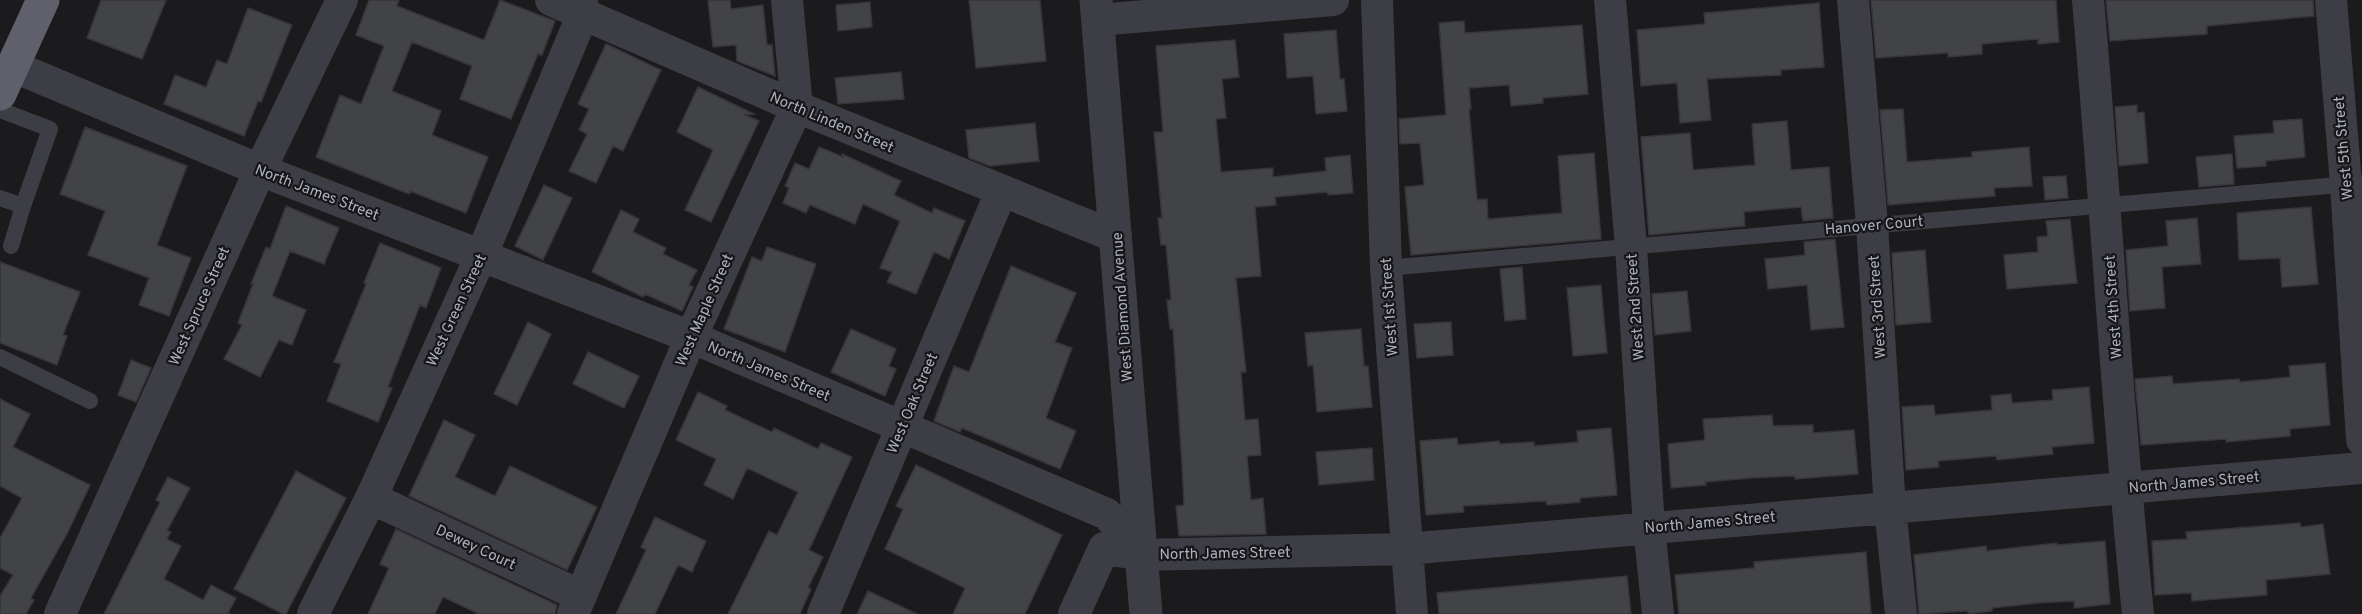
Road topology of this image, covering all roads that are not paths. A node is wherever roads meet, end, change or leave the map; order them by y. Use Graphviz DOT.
graph roads {
  1 [pos="43,0"];
  2 [pos="342,0"];
  3 [pos="551,0"];
  4 [pos="787,0"];
  5 [pos="1333,0"];
  6 [pos="1377,0"];
  7 [pos="1610,0"];
  8 [pos="1853,0"];
  9 [pos="2088,0"];
  10 [pos="2331,0"];
  11 [pos="582,7"];
  12 [pos="1097,10"];
  13 [pos="6,80"];
  14 [pos="797,107"];
  15 [pos="0,110"];
  16 [pos="260,170"];
  17 [pos="2354,183"];
  18 [pos="1001,192"];
  19 [pos="0,198"];
  20 [pos="2106,205"];
  21 [pos="23,206"];
  22 [pos="1872,225"];
  23 [pos="1116,237"];
  24 [pos="11,246"];
  25 [pos="1631,247"];
  26 [pos="481,256"];
  27 [pos="1386,268"];
  28 [pos="690,338"];
  29 [pos="0,357"];
  30 [pos="90,401"];
  31 [pos="902,428"];
  32 [pos="2362,440"];
  33 [pos="2362,468"];
  34 [pos="2125,487"];
  35 [pos="371,498"];
  36 [pos="1890,508"];
  37 [pos="1649,527"];
  38 [pos="1406,549"];
  39 [pos="1141,555"];
  40 [pos="577,605"];
  41 [pos="60,614"];
  42 [pos="313,614"];
  43 [pos="823,614"];
  44 [pos="1074,614"];
  45 [pos="1146,614"];
  46 [pos="1412,614"];
  47 [pos="1658,614"];
  48 [pos="1901,614"];
  49 [pos="2138,614"];
  1 -- 13 [label="highway"];
  2 -- 16 [label="street, West Spruce Street"];
  3 -- 11 [label="street, North Linden Street"];
  4 -- 14 [label="street"];
  5 -- 12 [label="street"];
  6 -- 27 [label="street, West 1st Street"];
  7 -- 25 [label="street, West 2nd Street"];
  8 -- 22 [label="street, West 3rd Street"];
  9 -- 20 [label="street, West 4th Street"];
  10 -- 17 [label="street, West 5th Street"];
  11 -- 14 [label="street, North Linden Street"];
  11 -- 26 [label="street, West Green Street"];
  12 -- 23 [label="street, West Diamond Avenue"];
  13 -- 16 [label="street, North James Street"];
  14 -- 18 [label="street, North Linden Street"];
  14 -- 28 [label="street, West Maple Street"];
  15 -- 21 [label="lane"];
  16 -- 26 [label="street, North James Street"];
  16 -- 41 [label="street, West Spruce Street"];
  17 -- 20 [label="lane, Hanover Court"];
  17 -- 32 [label="street, West 5th Street"];
  18 -- 23 [label="street, North Linden Street"];
  18 -- 31 [label="street, West Oak Street"];
  19 -- 21 [label="lane"];
  20 -- 22 [label="lane, Hanover Court"];
  20 -- 34 [label="street, West 4th Street"];
  21 -- 24 [label="lane"];
  22 -- 25 [label="lane, Hanover Court"];
  22 -- 36 [label="street, West 3rd Street"];
  23 -- 39 [label="street, West Diamond Avenue"];
  25 -- 27 [label="lane, Hanover Court"];
  25 -- 37 [label="street, West 2nd Street"];
  26 -- 28 [label="street, North James Street"];
  26 -- 35 [label="street, West Green Street"];
  27 -- 38 [label="street, West 1st Street"];
  28 -- 31 [label="street, North James Street"];
  28 -- 40 [label="street, West Maple Street"];
  29 -- 30 [label="lane"];
  31 -- 39 [label="street, North James Street"];
  31 -- 43 [label="street, West Oak Street"];
  33 -- 34 [label="street, North James Street"];
  34 -- 36 [label="street, North James Street"];
  34 -- 49 [label="street, West 4th Street"];
  35 -- 40 [label="street, Dewey Court"];
  35 -- 42 [label="street, West Green Street"];
  36 -- 37 [label="street, North James Street"];
  36 -- 48 [label="street, West 3rd Street"];
  37 -- 38 [label="street, North James Street"];
  37 -- 47 [label="street, West 2nd Street"];
  38 -- 39 [label="street, North James Street"];
  38 -- 46 [label="street, West 1st Street"];
  39 -- 44 [label="street"];
  39 -- 45 [label="street, West Diamond Avenue"];
}
